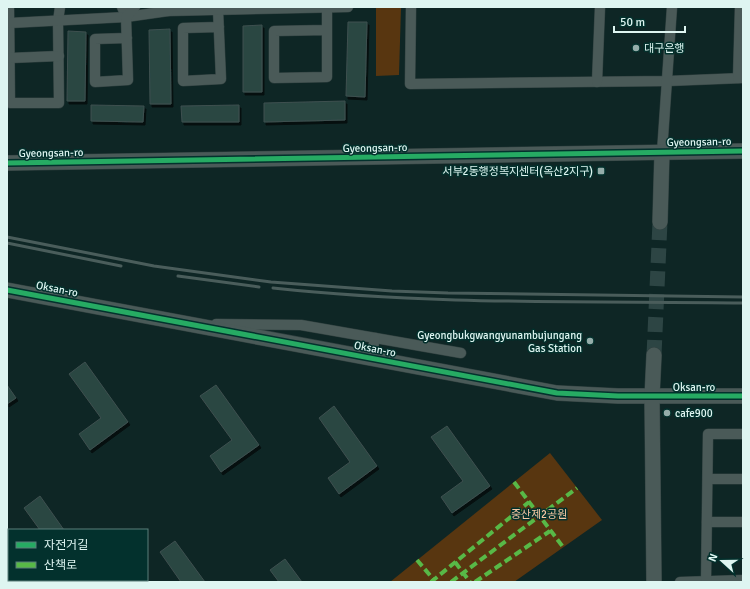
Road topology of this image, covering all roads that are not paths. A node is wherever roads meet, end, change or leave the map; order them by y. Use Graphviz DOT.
graph roads {
  1 [pos="9,7"];
  2 [pos="60,7"];
  3 [pos="122,7"];
  4 [pos="134,7"];
  5 [pos="344,7"];
  6 [pos="348,7"];
  7 [pos="411,7"];
  8 [pos="600,7"];
  9 [pos="672,7"];
  10 [pos="740,7"];
  11 [pos="328,8"];
  12 [pos="168,9"];
  13 [pos="218,10"];
  14 [pos="126,17"];
  15 [pos="58,21"];
  16 [pos="10,23"];
  17 [pos="219,27"];
  18 [pos="327,30"];
  19 [pos="126,38"];
  20 [pos="58,56"];
  21 [pos="10,58"];
  22 [pos="740,78"];
  23 [pos="668,81"];
  24 [pos="597,82"];
  25 [pos="743,151"];
  26 [pos="662,152"];
  27 [pos="7,164"];
  28 [pos="660,222"];
  29 [pos="7,290"];
  30 [pos="188,324"];
  31 [pos="375,338"];
  32 [pos="461,353"];
  33 [pos="654,355"];
  34 [pos="371,358"];
  35 [pos="743,396"];
  36 [pos="652,397"];
  37 [pos="743,434"];
  38 [pos="708,479"];
  39 [pos="743,479"];
  40 [pos="707,522"];
  41 [pos="743,522"];
  42 [pos="743,580"];
  43 [pos="654,582"];
  44 [pos="680,582"];
  45 [pos="706,582"];
  1 -- 16 [label="street"];
  2 -- 15 [label="street"];
  3 -- 14 [label="street"];
  4 -- 14 [label="street"];
  5 -- 6 [label="street"];
  5 -- 11 [label="street"];
  7 -- 24 [label="street"];
  8 -- 24 [label="street"];
  9 -- 23 [label="street"];
  10 -- 22 [label="street"];
  11 -- 13 [label="street"];
  11 -- 18 [label="street"];
  12 -- 13 [label="street"];
  12 -- 14 [label="street"];
  13 -- 17 [label="street"];
  14 -- 15 [label="street"];
  14 -- 19 [label="street"];
  15 -- 16 [label="street"];
  15 -- 20 [label="street"];
  16 -- 21 [label="street"];
  17 -- 17 [label="street"];
  18 -- 18 [label="street"];
  19 -- 19 [label="street"];
  20 -- 21 [label="street"];
  20 -- 21 [label="street"];
  22 -- 23 [label="street"];
  23 -- 24 [label="street"];
  23 -- 26 [label="street"];
  25 -- 26 [label="street, Gyeongsan-ro"];
  26 -- 27 [label="street, Gyeongsan-ro"];
  26 -- 28 [label="street"];
  29 -- 30 [label="street, Oksan-ro"];
  30 -- 31 [label="street"];
  30 -- 34 [label="street, Oksan-ro"];
  31 -- 32 [label="street"];
  31 -- 34 [label="street"];
  33 -- 36 [label="street"];
  34 -- 36 [label="street, Oksan-ro"];
  35 -- 36 [label="street, Oksan-ro"];
  36 -- 43 [label="street"];
  37 -- 38 [label="street"];
  38 -- 39 [label="street"];
  38 -- 40 [label="street"];
  40 -- 41 [label="street"];
  40 -- 45 [label="street"];
  42 -- 45 [label="street"];
  44 -- 45 [label="street"];
}
